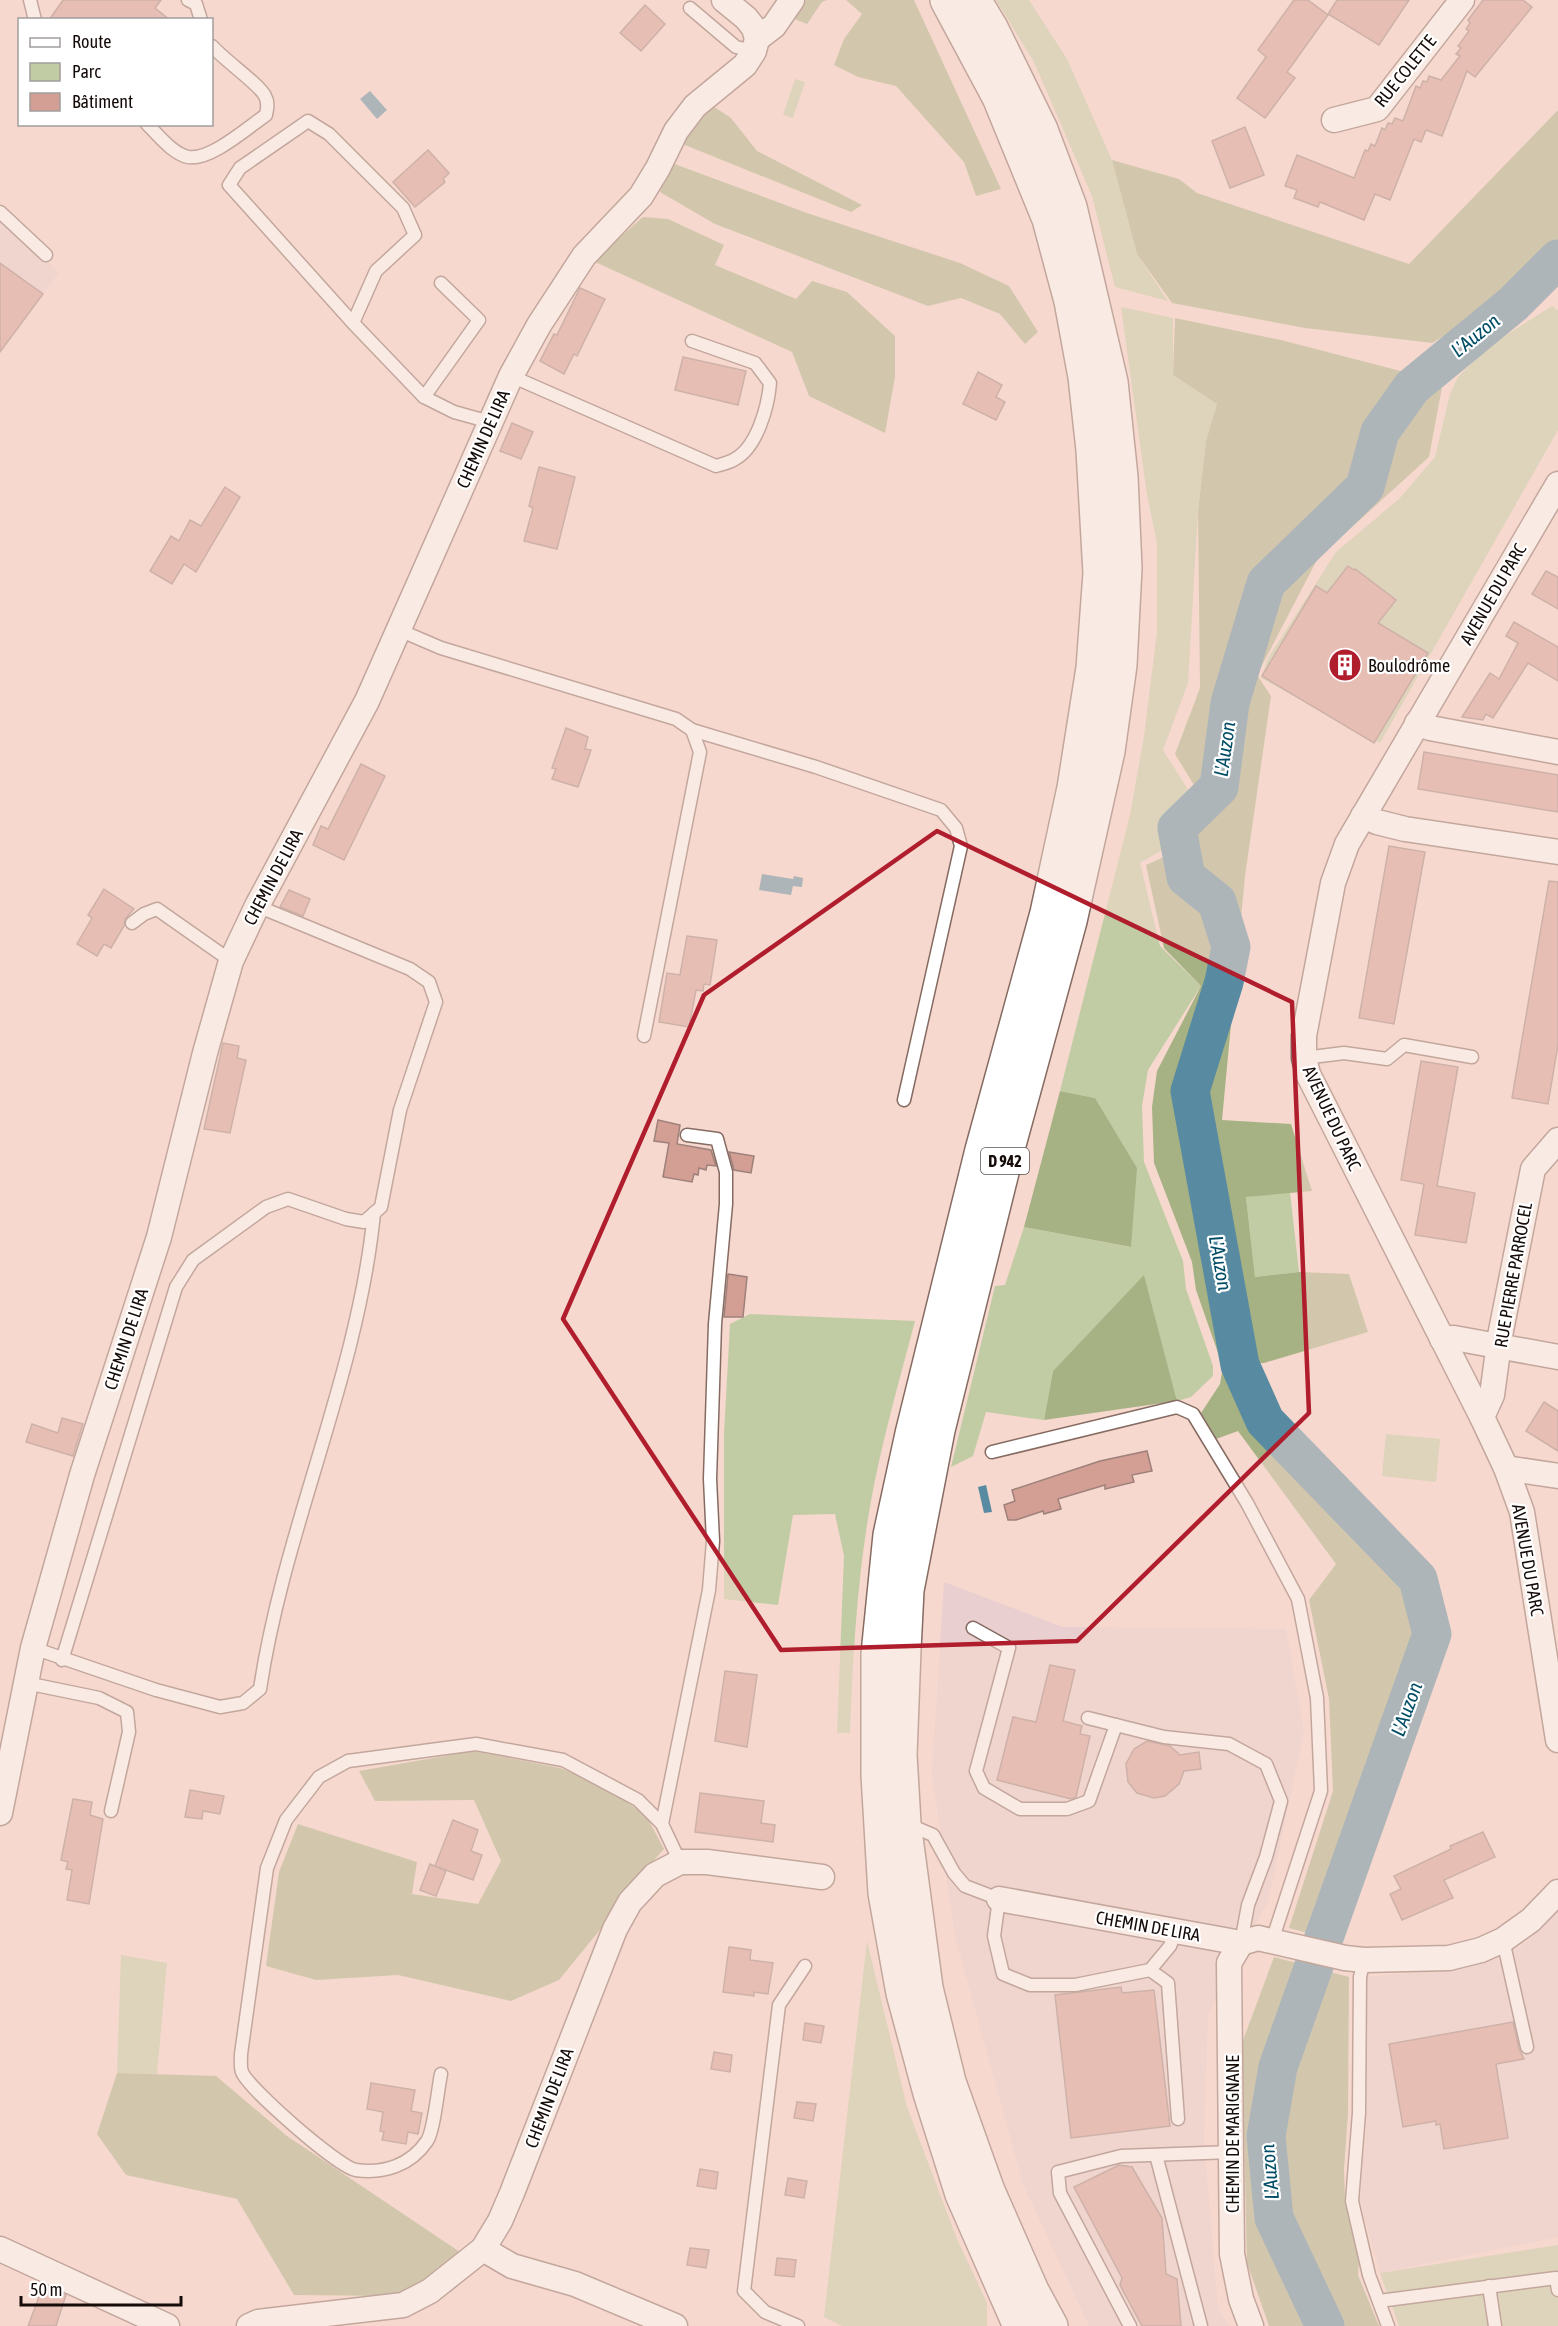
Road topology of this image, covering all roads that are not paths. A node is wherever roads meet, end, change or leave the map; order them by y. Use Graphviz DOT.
graph roads {
  1 [pos="30,0"];
  2 [pos="188,0"];
  3 [pos="724,0"];
  4 [pos="792,0"];
  5 [pos="947,0"];
  6 [pos="974,0"];
  7 [pos="1462,0"];
  8 [pos="690,8"];
  9 [pos="34,18"];
  10 [pos="200,18"];
  11 [pos="756,45"];
  12 [pos="213,47"];
  13 [pos="1334,120"];
  14 [pos="149,126"];
  15 [pos="0,212"];
  16 [pos="46,255"];
  17 [pos="441,283"];
  18 [pos="353,323"];
  19 [pos="692,341"];
  20 [pos="511,376"];
  21 [pos="424,397"];
  22 [pos="490,422"];
  23 [pos="1558,483"];
  24 [pos="399,630"];
  25 [pos="1417,723"];
  26 [pos="692,730"];
  27 [pos="1558,752"];
  28 [pos="1364,816"];
  29 [pos="1558,852"];
  30 [pos="257,906"];
  31 [pos="132,923"];
  32 [pos="231,961"];
  33 [pos="644,1036"];
  34 [pos="1472,1057"];
  35 [pos="1304,1058"];
  36 [pos="904,1100"];
  37 [pos="687,1135"];
  38 [pos="1558,1140"];
  39 [pos="374,1213"];
  40 [pos="1442,1339"];
  41 [pos="1499,1347"];
  42 [pos="1558,1357"];
  43 [pos="1482,1417"];
  44 [pos="992,1452"];
  45 [pos="1506,1468"];
  46 [pos="1556,1478"];
  47 [pos="973,1628"];
  48 [pos="33,1648"];
  49 [pos="62,1660"];
  50 [pos="26,1683"];
  51 [pos="1088,1718"];
  52 [pos="1116,1725"];
  53 [pos="1558,1740"];
  54 [pos="111,1810"];
  55 [pos="0,1813"];
  56 [pos="904,1822"];
  57 [pos="662,1824"];
  58 [pos="680,1862"];
  59 [pos="822,1877"];
  60 [pos="1558,1892"];
  61 [pos="999,1899"];
  62 [pos="1176,1931"];
  63 [pos="1503,1940"];
  64 [pos="1272,1941"];
  65 [pos="1241,1943"];
  66 [pos="1355,1959"];
  67 [pos="805,1966"];
  68 [pos="1150,1970"];
  69 [pos="1527,2047"];
  70 [pos="441,2074"];
  71 [pos="1178,2119"];
  72 [pos="1232,2152"];
  73 [pos="1156,2155"];
  74 [pos="0,2249"];
  75 [pos="483,2249"];
  76 [pos="1489,2286"];
  77 [pos="1558,2290"];
  78 [pos="1379,2301"];
  79 [pos="167,2326"];
  80 [pos="249,2326"];
  81 [pos="675,2326"];
  82 [pos="798,2326"];
  83 [pos="1020,2326"];
  84 [pos="1051,2326"];
  85 [pos="1130,2326"];
  86 [pos="1201,2326"];
  87 [pos="1251,2326"];
  88 [pos="1388,2326"];
  89 [pos="1495,2326"];
  1 -- 9 [label="lane"];
  2 -- 10 [label="lane"];
  3 -- 11 [label="street"];
  4 -- 11 [label="street, CHEMIN DE LIRA"];
  5 -- 83 [label="main road, D 942"];
  6 -- 56 [label="main road, D 942"];
  7 -- 13 [label="street, RUE COLETTE"];
  8 -- 11 [label="lane"];
  11 -- 20 [label="street, CHEMIN DE LIRA"];
  12 -- 14 [label="lane"];
  15 -- 16 [label="lane"];
  17 -- 21 [label="lane"];
  18 -- 18 [label="lane"];
  18 -- 21 [label="lane"];
  19 -- 20 [label="lane"];
  20 -- 22 [label="street, CHEMIN DE LIRA"];
  21 -- 22 [label="lane"];
  22 -- 24 [label="street, CHEMIN DE LIRA"];
  23 -- 25 [label="street, AVENUE DU PARC"];
  24 -- 26 [label="lane"];
  24 -- 30 [label="street, CHEMIN DE LIRA"];
  25 -- 27 [label="street"];
  25 -- 28 [label="street, AVENUE DU PARC"];
  26 -- 33 [label="lane"];
  26 -- 36 [label="lane"];
  28 -- 29 [label="street"];
  28 -- 35 [label="street, AVENUE DU PARC"];
  30 -- 32 [label="street, CHEMIN DE LIRA"];
  30 -- 39 [label="lane"];
  31 -- 32 [label="lane"];
  32 -- 48 [label="street, CHEMIN DE LIRA"];
  34 -- 35 [label="lane"];
  35 -- 40 [label="street, AVENUE DU PARC"];
  37 -- 57 [label="lane"];
  38 -- 41 [label="street, RUE PIERRE PARROCEL"];
  39 -- 49 [label="lane"];
  39 -- 49 [label="lane"];
  40 -- 41 [label="street"];
  40 -- 43 [label="street, AVENUE DU PARC"];
  41 -- 42 [label="street"];
  41 -- 43 [label="street, RUE PIERRE PARROCEL"];
  43 -- 45 [label="street, AVENUE DU PARC"];
  44 -- 64 [label="lane"];
  45 -- 46 [label="street"];
  45 -- 53 [label="street, AVENUE DU PARC"];
  47 -- 52 [label="lane"];
  48 -- 49 [label="lane"];
  48 -- 50 [label="street, CHEMIN DE LIRA"];
  50 -- 54 [label="lane"];
  50 -- 55 [label="street, CHEMIN DE LIRA"];
  51 -- 52 [label="lane"];
  52 -- 65 [label="lane"];
  56 -- 61 [label="lane"];
  56 -- 84 [label="main road, D 942"];
  57 -- 58 [label="lane"];
  57 -- 70 [label="lane"];
  58 -- 59 [label="street, CHEMIN DE LIRA"];
  58 -- 75 [label="street, CHEMIN DE LIRA"];
  60 -- 63 [label="street, CHEMIN DE LIRA"];
  61 -- 62 [label="street, CHEMIN DE LIRA"];
  61 -- 68 [label="lane"];
  62 -- 65 [label="street, CHEMIN DE LIRA"];
  62 -- 68 [label="lane"];
  63 -- 66 [label="street, CHEMIN DE LIRA"];
  63 -- 69 [label="lane"];
  64 -- 65 [label="street, CHEMIN DE LIRA"];
  64 -- 66 [label="street, CHEMIN DE LIRA"];
  65 -- 72 [label="street, CHEMIN DE MARIGNANE"];
  66 -- 78 [label="lane"];
  67 -- 82 [label="lane"];
  68 -- 71 [label="lane"];
  72 -- 73 [label="lane"];
  72 -- 87 [label="street, CHEMIN DE MARIGNANE"];
  73 -- 85 [label="lane"];
  73 -- 86 [label="lane"];
  74 -- 79 [label="street"];
  75 -- 80 [label="street, CHEMIN DE LIRA"];
  75 -- 81 [label="street"];
  76 -- 77 [label="lane"];
  76 -- 78 [label="lane"];
  76 -- 89 [label="lane"];
  78 -- 88 [label="lane"];
}
